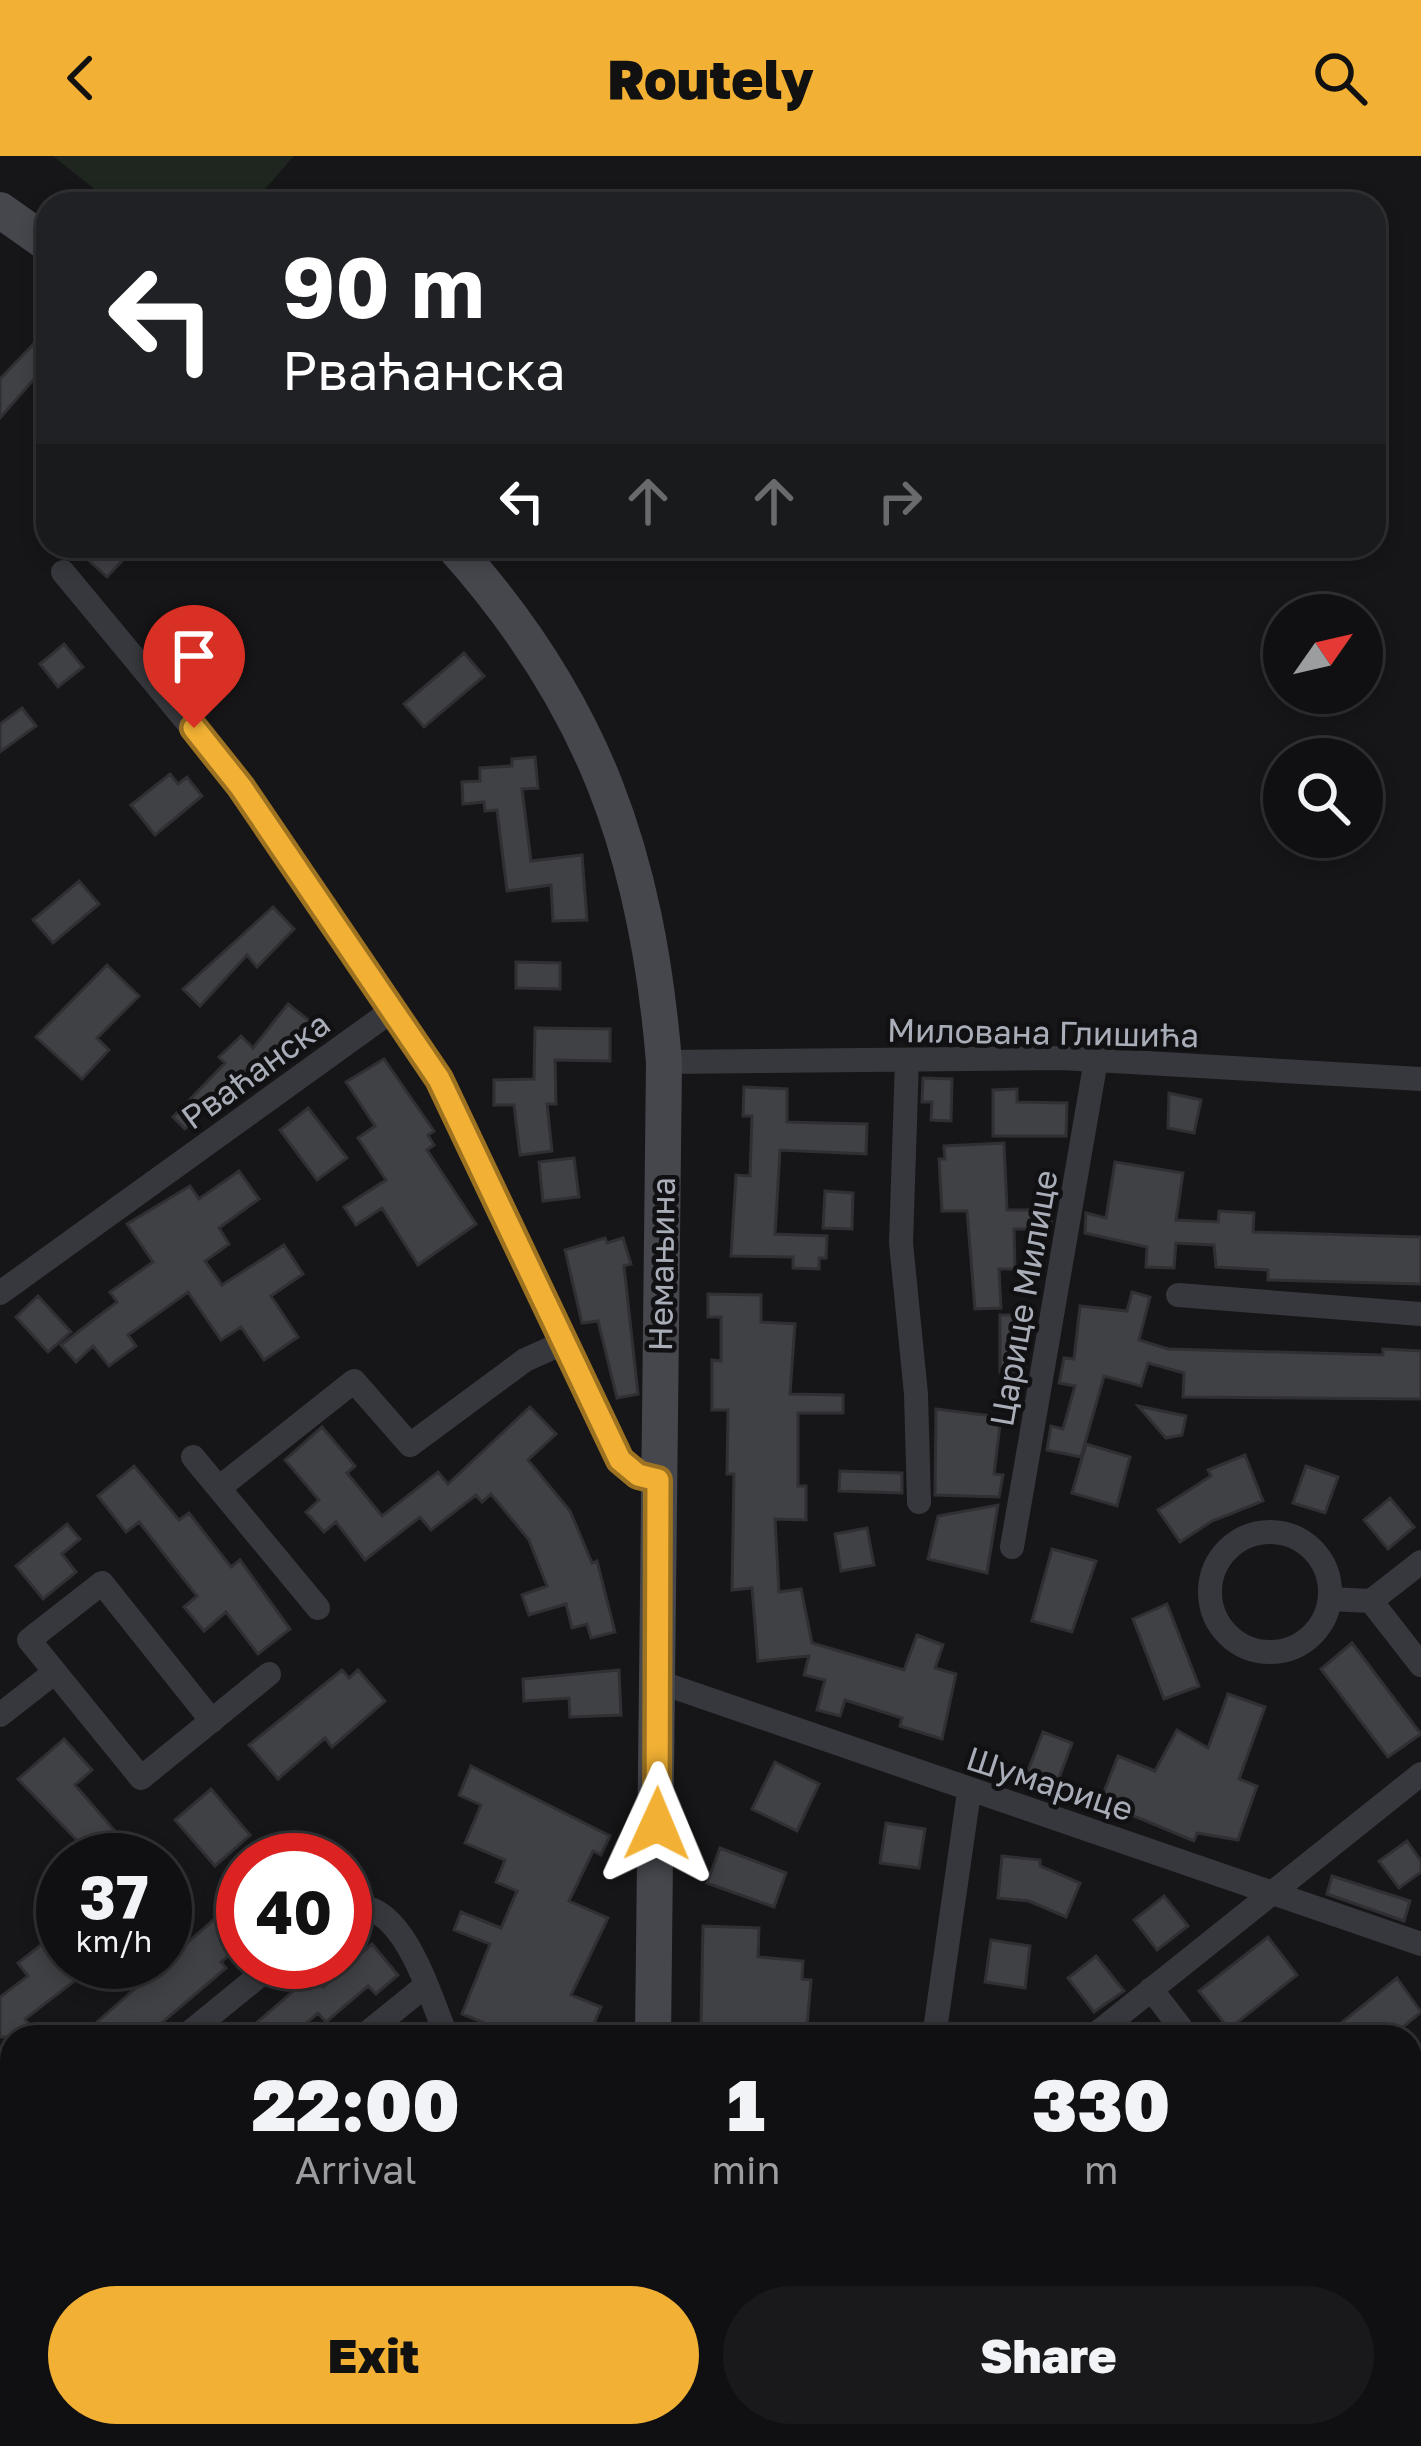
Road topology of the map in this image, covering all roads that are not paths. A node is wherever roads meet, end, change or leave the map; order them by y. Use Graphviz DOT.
graph roads {
  1 [pos="0,210"];
  2 [pos="36,236"];
  3 [pos="462,558"];
  4 [pos="63,572"];
  5 [pos="394,1009"];
  6 [pos="907,1060"];
  7 [pos="1096,1060"];
  8 [pos="664,1063"];
  9 [pos="1421,1079"];
  10 [pos="0,1293"];
  11 [pos="1178,1295"];
  12 [pos="1421,1314"];
  13 [pos="563,1343"];
  14 [pos="193,1457"];
  15 [pos="658,1480"];
  16 [pos="219,1488"];
  17 [pos="919,1502"];
  18 [pos="1012,1546"];
  19 [pos="1421,1562"];
  20 [pos="1330,1598"];
  21 [pos="1371,1601"];
  22 [pos="318,1608"];
  23 [pos="1421,1665"];
  24 [pos="55,1672"];
  25 [pos="269,1675"];
  26 [pos="659,1682"];
  27 [pos="0,1715"];
  28 [pos="212,1720"];
  29 [pos="1421,1774"];
  30 [pos="969,1792"];
  31 [pos="1273,1892"];
  32 [pos="372,1911"];
  33 [pos="1421,1944"];
  34 [pos="424,1986"];
  35 [pos="243,1989"];
  36 [pos="1151,1989"];
  37 [pos="199,2025"];
  38 [pos="377,2025"];
  39 [pos="442,2025"];
  40 [pos="653,2025"];
  41 [pos="936,2025"];
  42 [pos="1107,2025"];
  43 [pos="1180,2025"];
  1 -- 2 [label="street"];
  3 -- 8 [label="street, Немањина"];
  4 -- 5 [label="street"];
  5 -- 10 [label="street, Рваћанска"];
  5 -- 13 [label="street"];
  6 -- 7 [label="street, Милована Глишића"];
  6 -- 8 [label="street, Милована Глишића"];
  6 -- 17 [label="street"];
  7 -- 9 [label="street, Милована Глишића"];
  7 -- 18 [label="street, Царице Милице"];
  8 -- 15 [label="street, Немањина"];
  11 -- 12 [label="street"];
  13 -- 15 [label="street"];
  13 -- 16 [label="street"];
  14 -- 16 [label="street"];
  15 -- 26 [label="street, Немањина"];
  16 -- 22 [label="street"];
  19 -- 21 [label="street"];
  20 -- 20 [label="street"];
  20 -- 21 [label="street"];
  21 -- 23 [label="street"];
  24 -- 27 [label="street"];
  24 -- 28 [label="street"];
  24 -- 28 [label="street"];
  25 -- 28 [label="street"];
  26 -- 30 [label="street, Шумарице"];
  26 -- 40 [label="street, Немањина"];
  29 -- 31 [label="street"];
  30 -- 31 [label="street, Шумарице"];
  30 -- 41 [label="street"];
  31 -- 33 [label="street, Шумарице"];
  31 -- 36 [label="street"];
  32 -- 34 [label="street"];
  34 -- 38 [label="street"];
  34 -- 39 [label="street"];
  35 -- 37 [label="street"];
  36 -- 42 [label="street"];
  36 -- 43 [label="street"];
}
